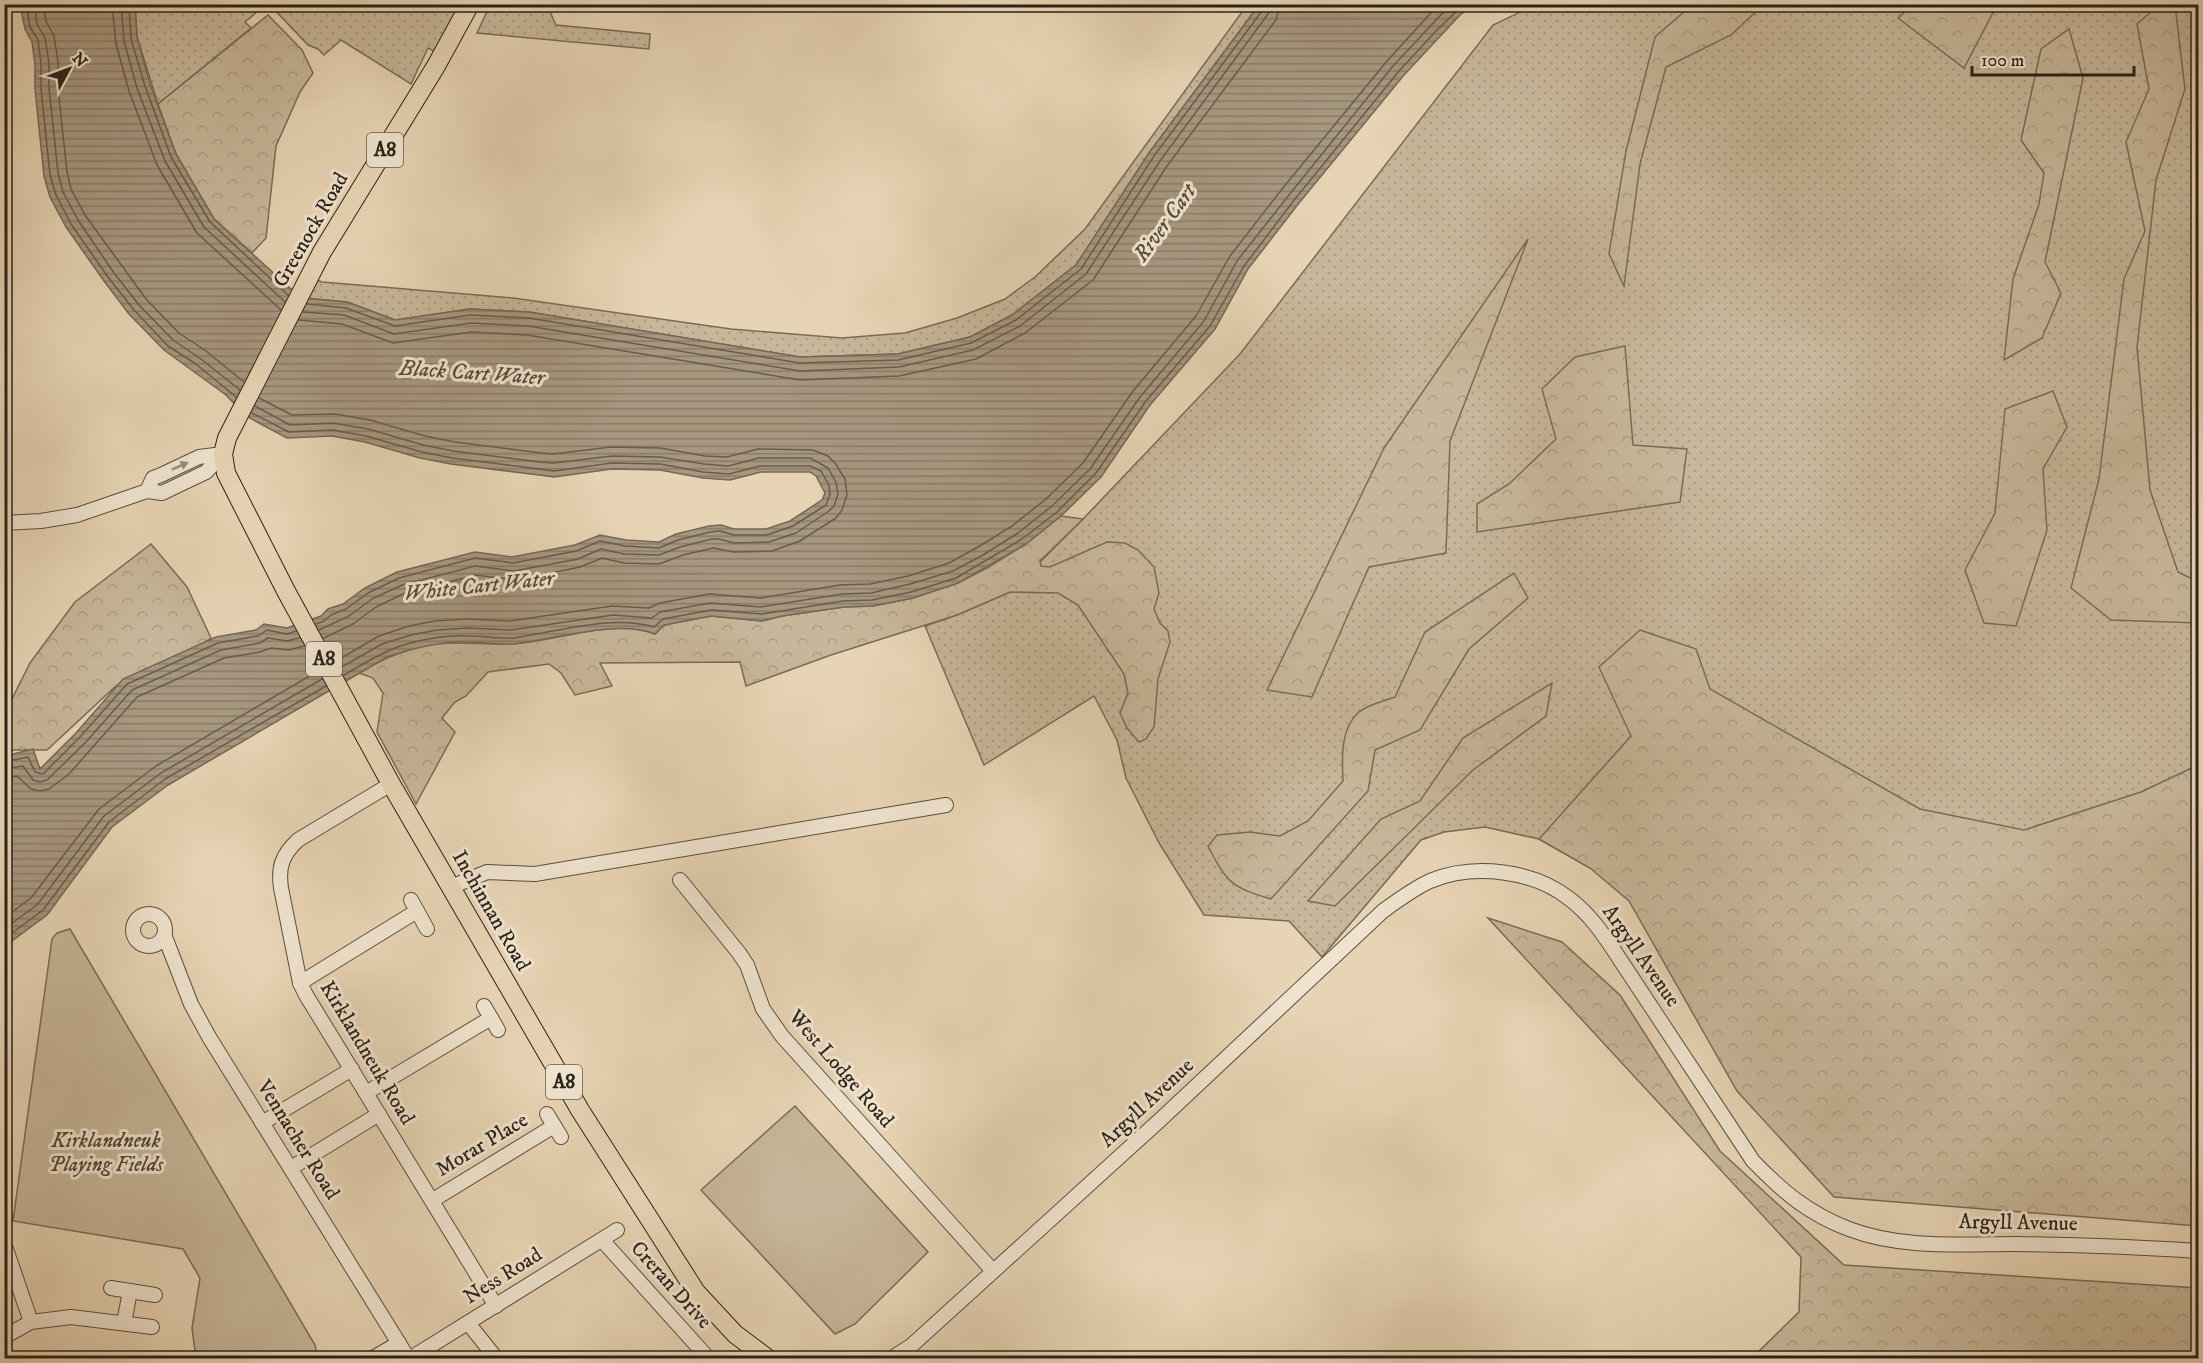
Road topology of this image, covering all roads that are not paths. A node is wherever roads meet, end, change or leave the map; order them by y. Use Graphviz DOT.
graph roads {
  1 [pos="470,4"];
  2 [pos="223,454"];
  3 [pos="4,523"];
  4 [pos="391,784"];
  5 [pos="946,805"];
  6 [pos="680,880"];
  7 [pos="451,887"];
  8 [pos="428,929"];
  9 [pos="165,937"];
  10 [pos="300,983"];
  11 [pos="491,1018"];
  12 [pos="352,1069"];
  13 [pos="366,1093"];
  14 [pos="379,1114"];
  15 [pos="262,1123"];
  16 [pos="554,1125"];
  17 [pos="291,1168"];
  18 [pos="433,1200"];
  19 [pos="617,1230"];
  20 [pos="602,1240"];
  21 [pos="6,1249"];
  22 [pos="2199,1251"];
  23 [pos="993,1271"];
  24 [pos="18,1284"];
  25 [pos="111,1288"];
  26 [pos="4,1289"];
  27 [pos="130,1291"];
  28 [pos="155,1295"];
  29 [pos="496,1306"];
  30 [pos="31,1322"];
  31 [pos="124,1323"];
  32 [pos="468,1323"];
  33 [pos="152,1327"];
  34 [pos="4,1337"];
  35 [pos="399,1343"];
  36 [pos="374,1358"];
  37 [pos="410,1359"];
  38 [pos="496,1359"];
  39 [pos="708,1359"];
  40 [pos="767,1359"];
  41 [pos="892,1359"];
  1 -- 2 [label="main road, Greenock Road / A8"];
  2 -- 3 [label="street"];
  2 -- 4 [label="main road, Inchinnan Road / A8"];
  4 -- 7 [label="main road, Inchinnan Road / A8"];
  4 -- 10 [label="street, Kirklandneuk Road"];
  5 -- 7 [label="street"];
  6 -- 23 [label="street, West Lodge Road"];
  7 -- 40 [label="main road, Inchinnan Road / A8"];
  8 -- 10 [label="street"];
  9 -- 15 [label="street, Vennacher Road"];
  10 -- 12 [label="street, Kirklandneuk Road"];
  11 -- 13 [label="street"];
  12 -- 13 [label="street, Kirklandneuk Road"];
  12 -- 15 [label="street"];
  13 -- 14 [label="street, Kirklandneuk Road"];
  14 -- 17 [label="street"];
  14 -- 18 [label="street, Kirklandneuk Road"];
  15 -- 17 [label="street, Vennacher Road"];
  16 -- 18 [label="street, Morar Place"];
  17 -- 35 [label="street, Vennacher Road"];
  18 -- 29 [label="street, Kirklandneuk Road"];
  19 -- 20 [label="street, Ness Road"];
  20 -- 29 [label="street, Ness Road"];
  20 -- 39 [label="street, Creran Drive"];
  21 -- 24 [label="street"];
  22 -- 23 [label="street, Argyll Avenue"];
  23 -- 41 [label="street, Argyll Avenue"];
  24 -- 26 [label="street"];
  24 -- 30 [label="street"];
  25 -- 27 [label="street"];
  27 -- 28 [label="street"];
  27 -- 31 [label="street"];
  29 -- 32 [label="street, Ness Road"];
  30 -- 31 [label="street"];
  30 -- 34 [label="street"];
  31 -- 33 [label="street"];
  32 -- 37 [label="street, Ness Road"];
  32 -- 38 [label="street"];
  35 -- 36 [label="street"];
  35 -- 37 [label="street, Vennacher Road"];
}
